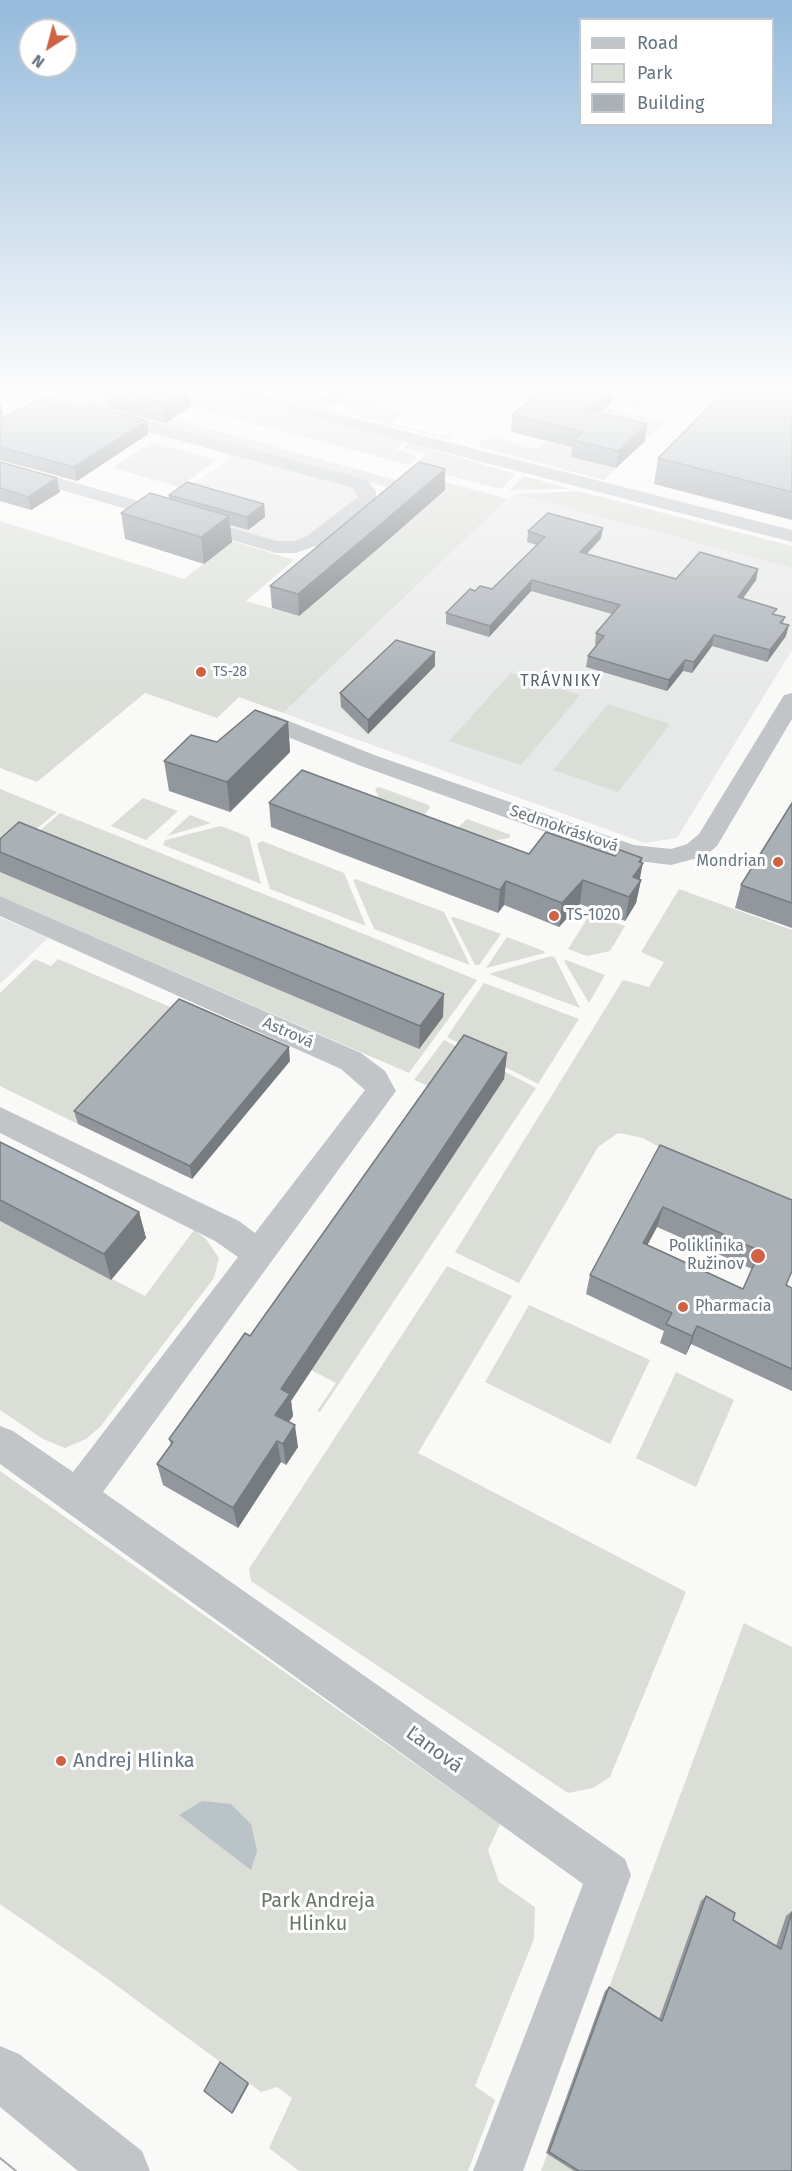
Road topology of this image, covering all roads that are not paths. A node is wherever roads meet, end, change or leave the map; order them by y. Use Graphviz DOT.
graph roads {
  1 [pos="96,494"];
  2 [pos="367,494"];
  3 [pos="631,494"];
  4 [pos="792,536"];
  5 [pos="792,700"];
  6 [pos="268,720"];
  7 [pos="0,905"];
  8 [pos="0,1119"];
  9 [pos="258,1253"];
  10 [pos="0,1443"];
  11 [pos="77,1497"];
  12 [pos="0,2073"];
  13 [pos="122,2171"];
  14 [pos="498,2171"];
  1 -- 2 [label="street"];
  3 -- 4 [label="street"];
  5 -- 6 [label="street, Sedmokrásková"];
  7 -- 9 [label="street, Astrová"];
  8 -- 9 [label="street"];
  9 -- 11 [label="street, Astrová"];
  10 -- 11 [label="street, Ľanová"];
  11 -- 14 [label="street, Ľanová"];
  12 -- 13 [label="street"];
}
